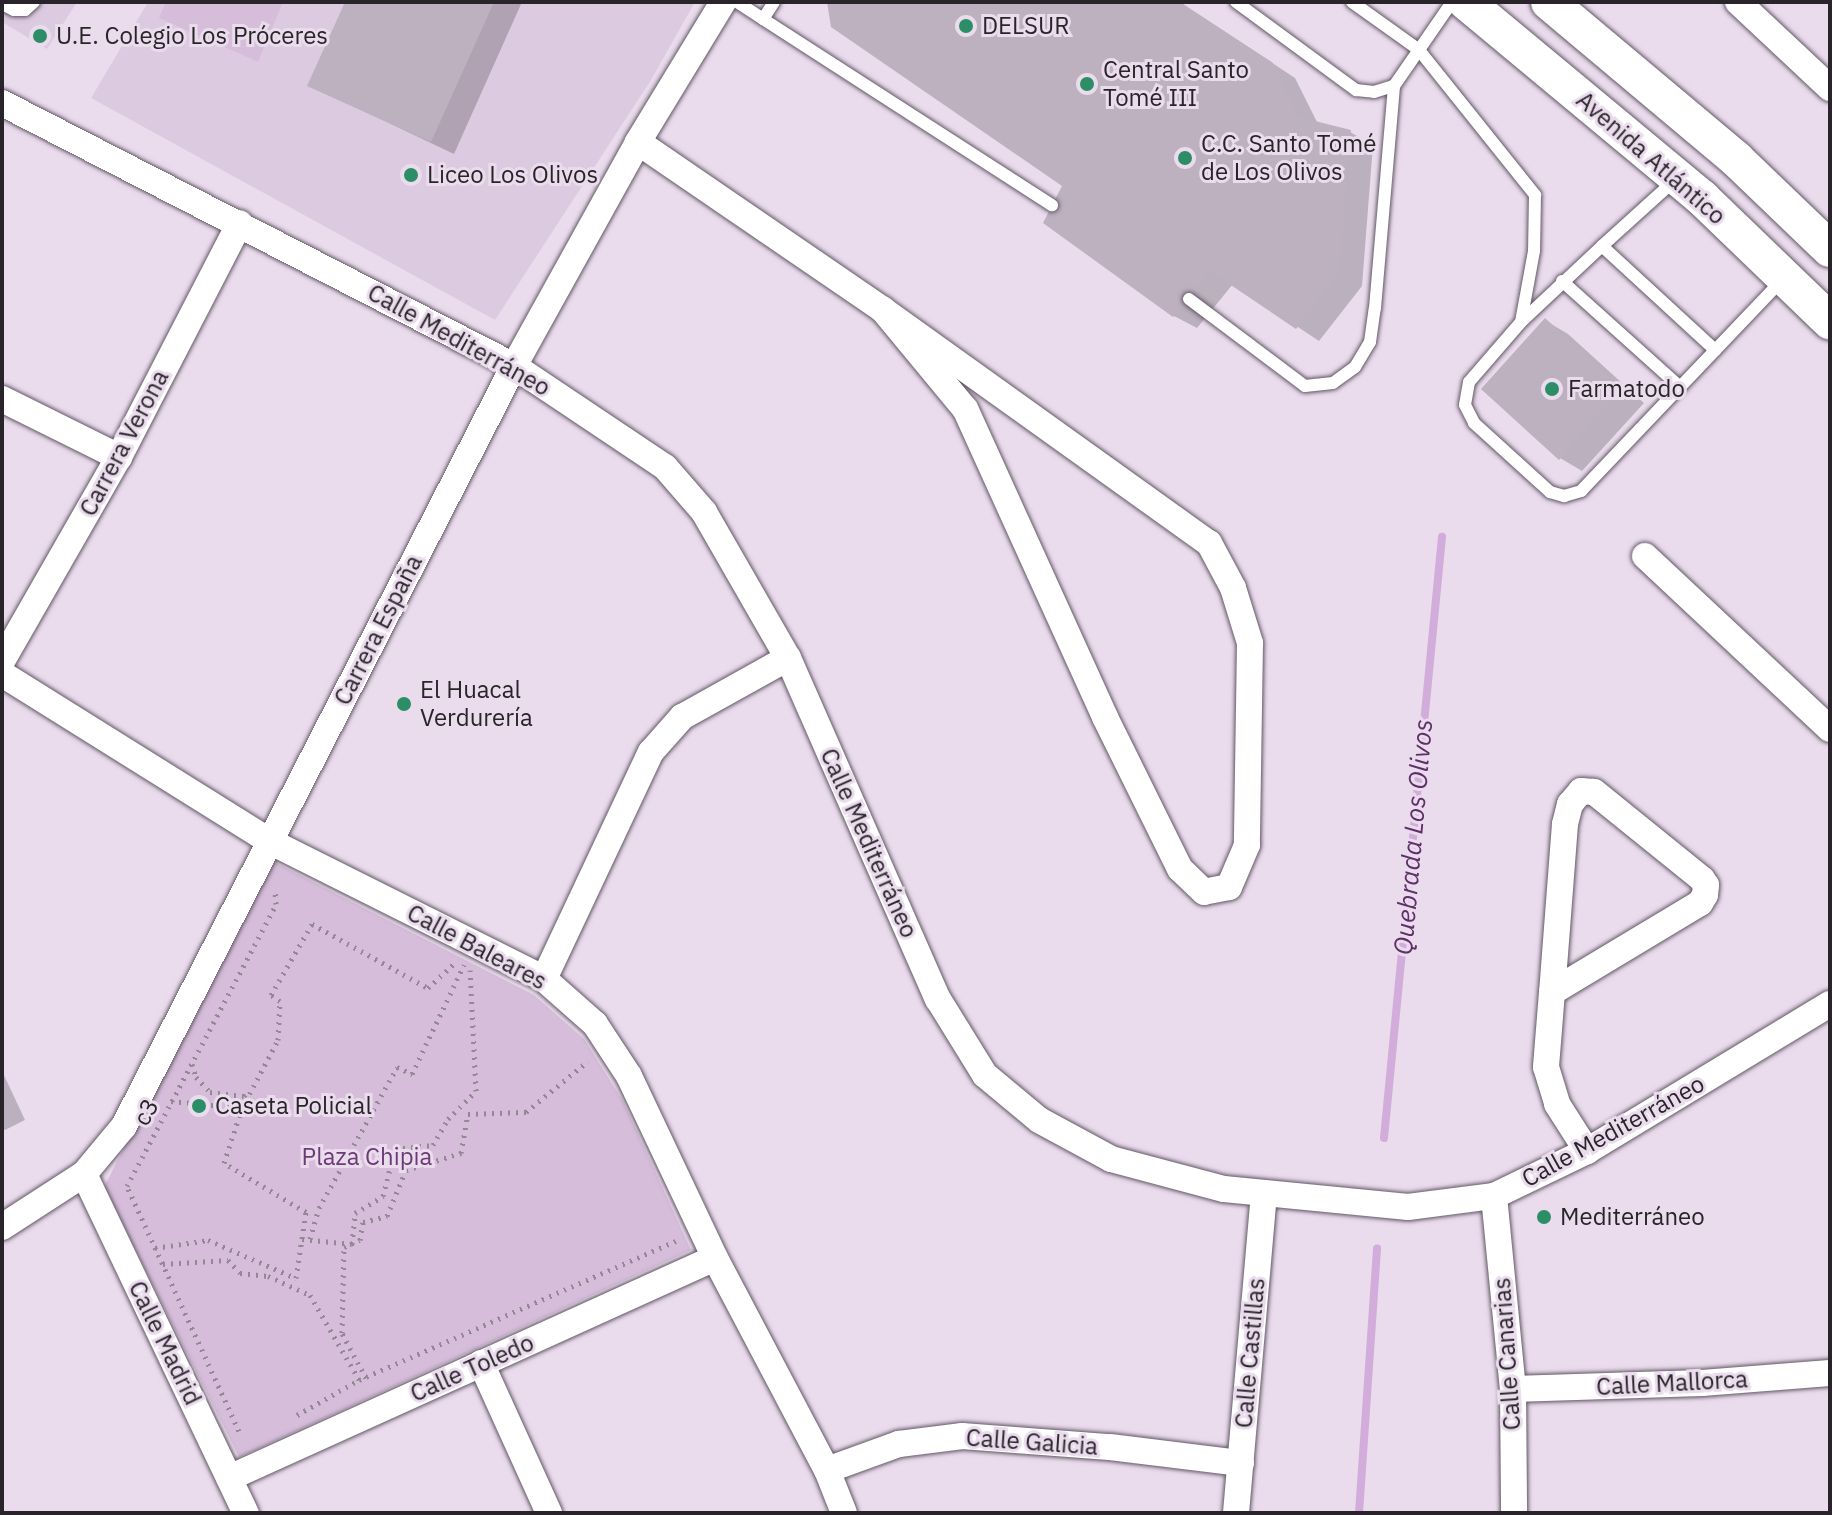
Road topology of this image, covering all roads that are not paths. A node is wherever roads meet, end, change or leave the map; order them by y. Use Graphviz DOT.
graph roads {
  1 [pos="34,2"];
  2 [pos="723,2"];
  3 [pos="737,2"];
  4 [pos="774,2"];
  5 [pos="1236,2"];
  6 [pos="1352,2"];
  7 [pos="1452,2"];
  8 [pos="1466,2"];
  9 [pos="1549,2"];
  10 [pos="1738,2"];
  11 [pos="2,4"];
  12 [pos="763,19"];
  13 [pos="1419,50"];
  14 [pos="1394,86"];
  15 [pos="1830,88"];
  16 [pos="2,103"];
  17 [pos="638,142"];
  18 [pos="1677,178"];
  19 [pos="1052,205"];
  20 [pos="240,223"];
  21 [pos="1602,246"];
  22 [pos="1830,249"];
  23 [pos="1784,277"];
  24 [pos="1562,281"];
  25 [pos="1189,299"];
  26 [pos="883,310"];
  27 [pos="1830,321"];
  28 [pos="1521,322"];
  29 [pos="1715,350"];
  30 [pos="514,366"];
  31 [pos="1680,387"];
  32 [pos="2,399"];
  33 [pos="119,457"];
  34 [pos="1645,556"];
  35 [pos="788,658"];
  36 [pos="2,661"];
  37 [pos="2,674"];
  38 [pos="1830,729"];
  39 [pos="269,841"];
  40 [pos="544,979"];
  41 [pos="1552,992"];
  42 [pos="1830,1004"];
  43 [pos="1587,1151"];
  44 [pos="84,1174"];
  45 [pos="1264,1193"];
  46 [pos="1494,1196"];
  47 [pos="2,1227"];
  48 [pos="715,1258"];
  49 [pos="481,1363"];
  50 [pos="1830,1373"];
  51 [pos="1513,1389"];
  52 [pos="1241,1463"];
  53 [pos="827,1470"];
  54 [pos="229,1478"];
  55 [pos="246,1513"];
  56 [pos="549,1513"];
  57 [pos="844,1513"];
  58 [pos="1236,1513"];
  59 [pos="1514,1513"];
  1 -- 11 [label="lane"];
  2 -- 17 [label="street, Carrera España"];
  3 -- 12 [label="lane"];
  4 -- 12 [label="lane"];
  5 -- 14 [label="lane"];
  6 -- 13 [label="lane"];
  7 -- 13 [label="lane"];
  8 -- 18 [label="main road, Avenida Atlántico"];
  9 -- 22 [label="main road"];
  10 -- 15 [label="street"];
  12 -- 19 [label="lane"];
  13 -- 14 [label="lane"];
  13 -- 28 [label="lane"];
  14 -- 25 [label="lane"];
  16 -- 20 [label="street, Calle Mediterráneo"];
  17 -- 26 [label="street"];
  17 -- 30 [label="street, Carrera España"];
  18 -- 21 [label="lane"];
  18 -- 23 [label="main road, Avenida Atlántico"];
  20 -- 30 [label="street, Calle Mediterráneo"];
  20 -- 33 [label="street, Carrera Verona"];
  21 -- 24 [label="lane"];
  21 -- 29 [label="lane"];
  23 -- 27 [label="main road, Avenida Atlántico"];
  23 -- 29 [label="lane"];
  24 -- 28 [label="lane"];
  24 -- 31 [label="lane"];
  26 -- 26 [label="street"];
  28 -- 31 [label="lane"];
  29 -- 31 [label="lane"];
  30 -- 35 [label="street, Calle Mediterráneo"];
  30 -- 39 [label="street, Carrera España"];
  32 -- 33 [label="street"];
  33 -- 36 [label="street, Carrera Verona"];
  34 -- 38 [label="street"];
  35 -- 40 [label="street"];
  35 -- 45 [label="street, Calle Mediterráneo"];
  37 -- 39 [label="street, Calle Baleares"];
  39 -- 40 [label="street, Calle Baleares"];
  39 -- 44 [label="street, Carrera España"];
  40 -- 48 [label="street, Calle Baleares"];
  41 -- 41 [label="street"];
  41 -- 43 [label="street"];
  42 -- 43 [label="street, Calle Mediterráneo"];
  43 -- 46 [label="street, Calle Mediterráneo"];
  44 -- 47 [label="street, Carrera España"];
  44 -- 54 [label="street, Calle Madrid"];
  45 -- 46 [label="street, Calle Mediterráneo"];
  45 -- 52 [label="street, Calle Castillas"];
  46 -- 51 [label="street, Calle Canarias"];
  48 -- 49 [label="street, Calle Toledo"];
  48 -- 53 [label="street, Calle Baleares"];
  49 -- 54 [label="street, Calle Toledo"];
  49 -- 56 [label="street"];
  50 -- 51 [label="street, Calle Mallorca"];
  51 -- 59 [label="street, Calle Canarias"];
  52 -- 53 [label="street, Calle Galicia"];
  52 -- 58 [label="street, Calle Castillas"];
  53 -- 57 [label="street, Calle Baleares"];
  54 -- 55 [label="street, Calle Madrid"];
}
